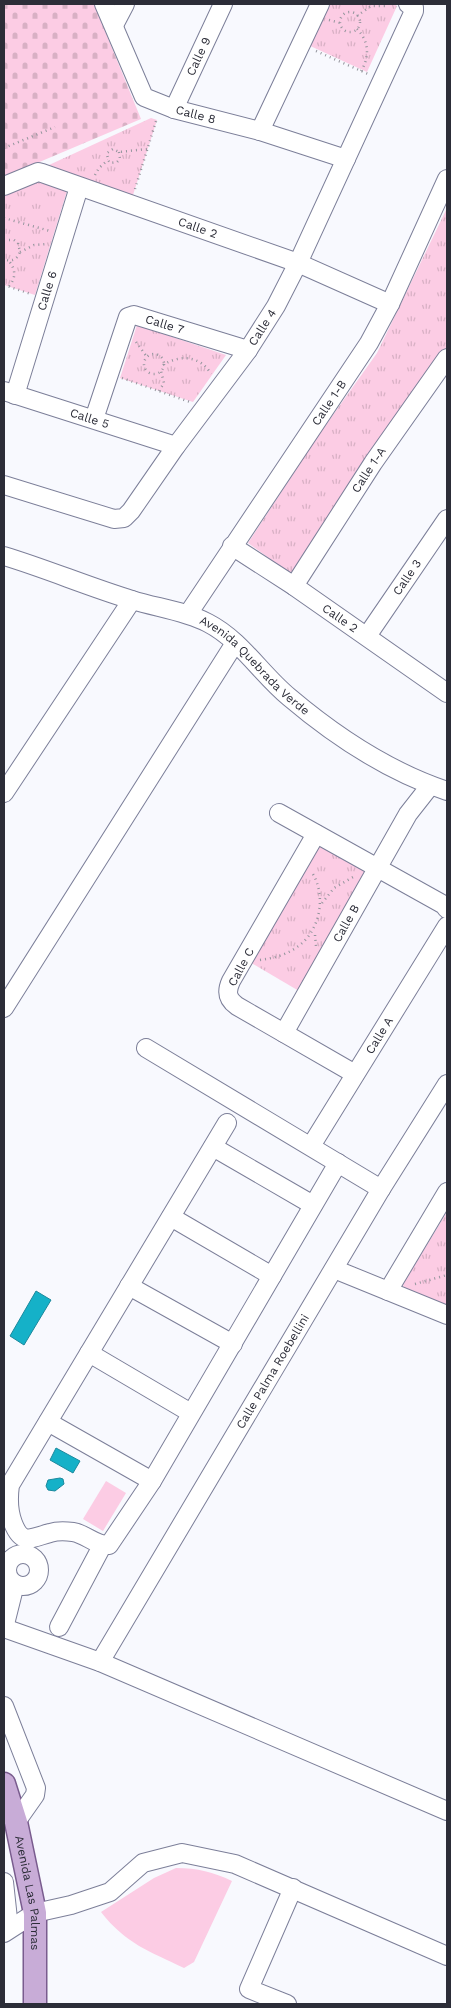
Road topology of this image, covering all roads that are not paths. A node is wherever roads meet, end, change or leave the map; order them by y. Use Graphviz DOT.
graph roads {
  1 [pos="104,4"];
  2 [pos="125,4"];
  3 [pos="223,4"];
  4 [pos="320,4"];
  5 [pos="408,4"];
  6 [pos="114,26"];
  7 [pos="168,107"];
  8 [pos="260,131"];
  9 [pos="346,159"];
  10 [pos="447,179"];
  11 [pos="85,184"];
  12 [pos="4,186"];
  13 [pos="298,263"];
  14 [pos="390,304"];
  15 [pos="248,350"];
  16 [pos="447,358"];
  17 [pos="10,393"];
  18 [pos="94,419"];
  19 [pos="176,446"];
  20 [pos="4,485"];
  21 [pos="447,519"];
  22 [pos="232,546"];
  23 [pos="4,556"];
  24 [pos="294,586"];
  25 [pos="132,600"];
  26 [pos="188,614"];
  27 [pos="367,636"];
  28 [pos="235,643"];
  29 [pos="447,693"];
  30 [pos="426,783"];
  31 [pos="447,791"];
  32 [pos="4,793"];
  33 [pos="279,813"];
  34 [pos="316,834"];
  35 [pos="378,868"];
  36 [pos="447,909"];
  37 [pos="447,926"];
  38 [pos="4,1008"];
  39 [pos="284,1033"];
  40 [pos="146,1048"];
  41 [pos="355,1074"];
  42 [pos="447,1084"];
  43 [pos="227,1123"];
  44 [pos="311,1146"];
  45 [pos="212,1147"];
  46 [pos="338,1163"];
  47 [pos="382,1189"];
  48 [pos="447,1192"];
  49 [pos="313,1205"];
  50 [pos="170,1217"];
  51 [pos="334,1269"];
  52 [pos="272,1276"];
  53 [pos="129,1286"];
  54 [pos="388,1291"];
  55 [pos="447,1315"];
  56 [pos="232,1344"];
  57 [pos="89,1354"];
  58 [pos="191,1413"];
  59 [pos="48,1422"];
  60 [pos="152,1481"];
  61 [pos="26,1546"];
  62 [pos="102,1546"];
  63 [pos="15,1584"];
  64 [pos="59,1627"];
  65 [pos="4,1628"];
  66 [pos="100,1662"];
  67 [pos="4,1706"];
  68 [pos="4,1784"];
  69 [pos="447,1811"];
  70 [pos="16,1822"];
  71 [pos="4,1882"];
  72 [pos="293,1888"];
  73 [pos="35,1913"];
  74 [pos="6,1931"];
  75 [pos="447,1956"];
  76 [pos="35,2004"];
  77 [pos="287,2004"];
  1 -- 6 [label="street, Calle 8"];
  2 -- 6 [label="street"];
  3 -- 7 [label="street, Calle 9"];
  4 -- 8 [label="street"];
  5 -- 9 [label="street, Calle 4"];
  6 -- 7 [label="street, Calle 8"];
  7 -- 8 [label="street, Calle 8"];
  8 -- 9 [label="street, Calle 8"];
  9 -- 13 [label="street, Calle 4"];
  10 -- 14 [label="street, Calle 1-B"];
  11 -- 12 [label="street, Calle 2"];
  11 -- 13 [label="street, Calle 2"];
  11 -- 17 [label="street, Calle 6"];
  13 -- 14 [label="street, Calle 2"];
  13 -- 15 [label="street, Calle 4"];
  14 -- 22 [label="street, Calle 1-B"];
  15 -- 18 [label="street, Calle 7"];
  15 -- 19 [label="street, Calle 4"];
  16 -- 24 [label="street, Calle 1-A"];
  17 -- 18 [label="street, Calle 5"];
  18 -- 19 [label="street, Calle 5"];
  19 -- 20 [label="street, Calle 4"];
  21 -- 27 [label="street, Calle 3"];
  22 -- 24 [label="street, Calle 2"];
  22 -- 26 [label="street, Calle 1-B"];
  23 -- 25 [label="street, Avenida Quebrada Verde"];
  24 -- 27 [label="street, Calle 2"];
  25 -- 26 [label="street, Avenida Quebrada Verde"];
  25 -- 32 [label="street"];
  26 -- 28 [label="street, Avenida Quebrada Verde"];
  27 -- 29 [label="street, Calle 2"];
  28 -- 30 [label="street, Avenida Quebrada Verde"];
  28 -- 38 [label="street"];
  30 -- 31 [label="street, Avenida Quebrada Verde"];
  30 -- 35 [label="street, Calle B"];
  33 -- 34 [label="street"];
  34 -- 35 [label="street"];
  34 -- 39 [label="street, Calle C"];
  35 -- 36 [label="street"];
  35 -- 39 [label="street, Calle B"];
  37 -- 41 [label="street, Calle A"];
  39 -- 41 [label="street, Calle C"];
  40 -- 44 [label="street"];
  41 -- 44 [label="street, Calle A"];
  42 -- 47 [label="street, Calle Palma Roebellini"];
  43 -- 45 [label="street"];
  44 -- 46 [label="street"];
  45 -- 49 [label="street"];
  45 -- 50 [label="street"];
  46 -- 47 [label="street"];
  46 -- 49 [label="street"];
  47 -- 51 [label="street, Calle Palma Roebellini"];
  48 -- 54 [label="street"];
  49 -- 52 [label="street"];
  50 -- 52 [label="street"];
  50 -- 53 [label="street"];
  51 -- 54 [label="street"];
  51 -- 66 [label="street, Calle Palma Roebellini"];
  52 -- 56 [label="street"];
  53 -- 56 [label="street"];
  53 -- 57 [label="street"];
  54 -- 55 [label="street"];
  56 -- 58 [label="street"];
  57 -- 58 [label="street"];
  57 -- 59 [label="street"];
  58 -- 60 [label="street"];
  59 -- 60 [label="street"];
  59 -- 61 [label="street"];
  60 -- 62 [label="street"];
  61 -- 62 [label="street"];
  61 -- 63 [label="street"];
  61 -- 63 [label="street"];
  62 -- 64 [label="street"];
  63 -- 65 [label="street"];
  65 -- 66 [label="street"];
  66 -- 69 [label="street"];
  67 -- 70 [label="street"];
  68 -- 70 [label="main road, Avenida Las Palmas"];
  70 -- 73 [label="main road, Avenida Las Palmas"];
  71 -- 74 [label="street"];
  72 -- 73 [label="street"];
  72 -- 75 [label="street"];
  72 -- 77 [label="street"];
  73 -- 74 [label="street"];
  73 -- 76 [label="main road, Avenida Las Palmas"];
}
